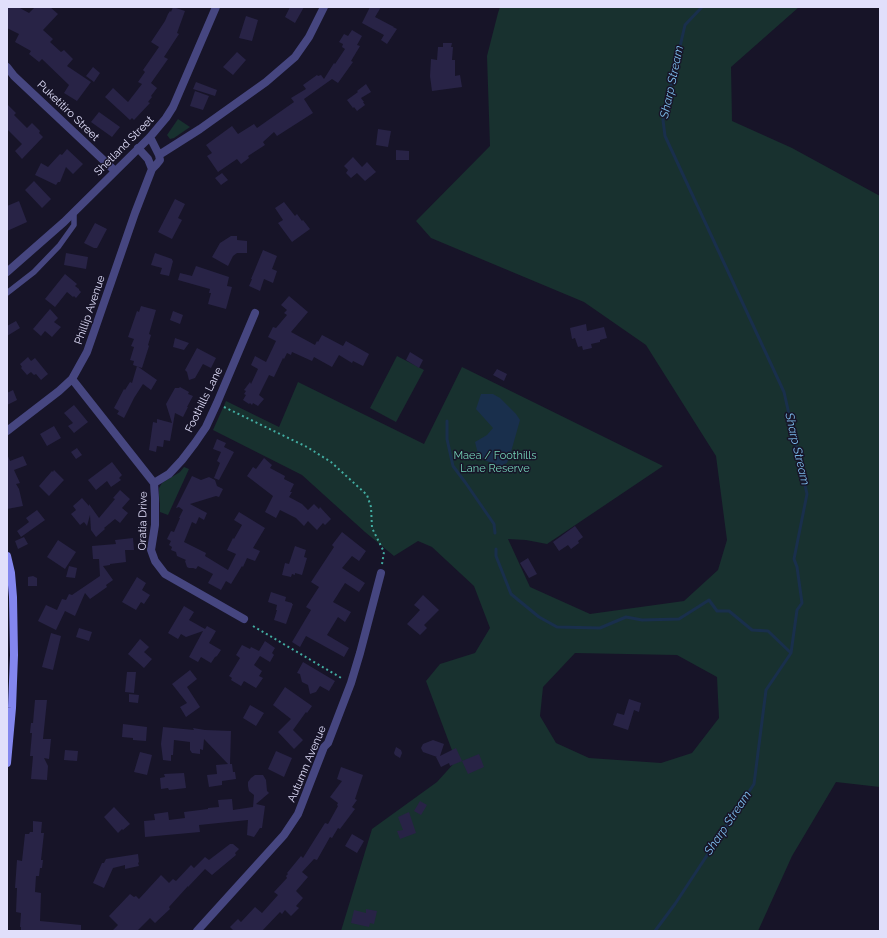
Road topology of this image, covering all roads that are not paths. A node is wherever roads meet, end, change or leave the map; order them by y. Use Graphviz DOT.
graph roads {
  1 [pos="216,7"];
  2 [pos="324,7"];
  3 [pos="7,67"];
  4 [pos="150,137"];
  5 [pos="138,148"];
  6 [pos="159,155"];
  7 [pos="152,169"];
  8 [pos="115,171"];
  9 [pos="74,212"];
  10 [pos="7,272"];
  11 [pos="7,293"];
  12 [pos="255,313"];
  13 [pos="72,379"];
  14 [pos="7,431"];
  15 [pos="154,483"];
  16 [pos="7,556"];
  17 [pos="381,574"];
  18 [pos="244,619"];
  19 [pos="8,748"];
  20 [pos="7,763"];
  21 [pos="197,931"];
  1 -- 4 [label="street, Shetland Street"];
  2 -- 6 [label="street"];
  3 -- 8 [label="street, Puketitiro Street"];
  4 -- 5 [label="street, Shetland Street"];
  4 -- 6 [label="street"];
  5 -- 7 [label="street"];
  5 -- 8 [label="street, Shetland Street"];
  6 -- 7 [label="street, Phillip Avenue"];
  7 -- 13 [label="street, Phillip Avenue"];
  8 -- 9 [label="street, Shetland Street"];
  9 -- 10 [label="street, Shetland Street"];
  9 -- 11 [label="lane"];
  12 -- 15 [label="street, Foothills Lane"];
  13 -- 14 [label="street, Phillip Avenue"];
  13 -- 15 [label="street, Oratia Drive"];
  15 -- 18 [label="street, Oratia Drive"];
  16 -- 19 [label="main road"];
  17 -- 21 [label="street, Autumn Avenue"];
  19 -- 20 [label="main road"];
}
